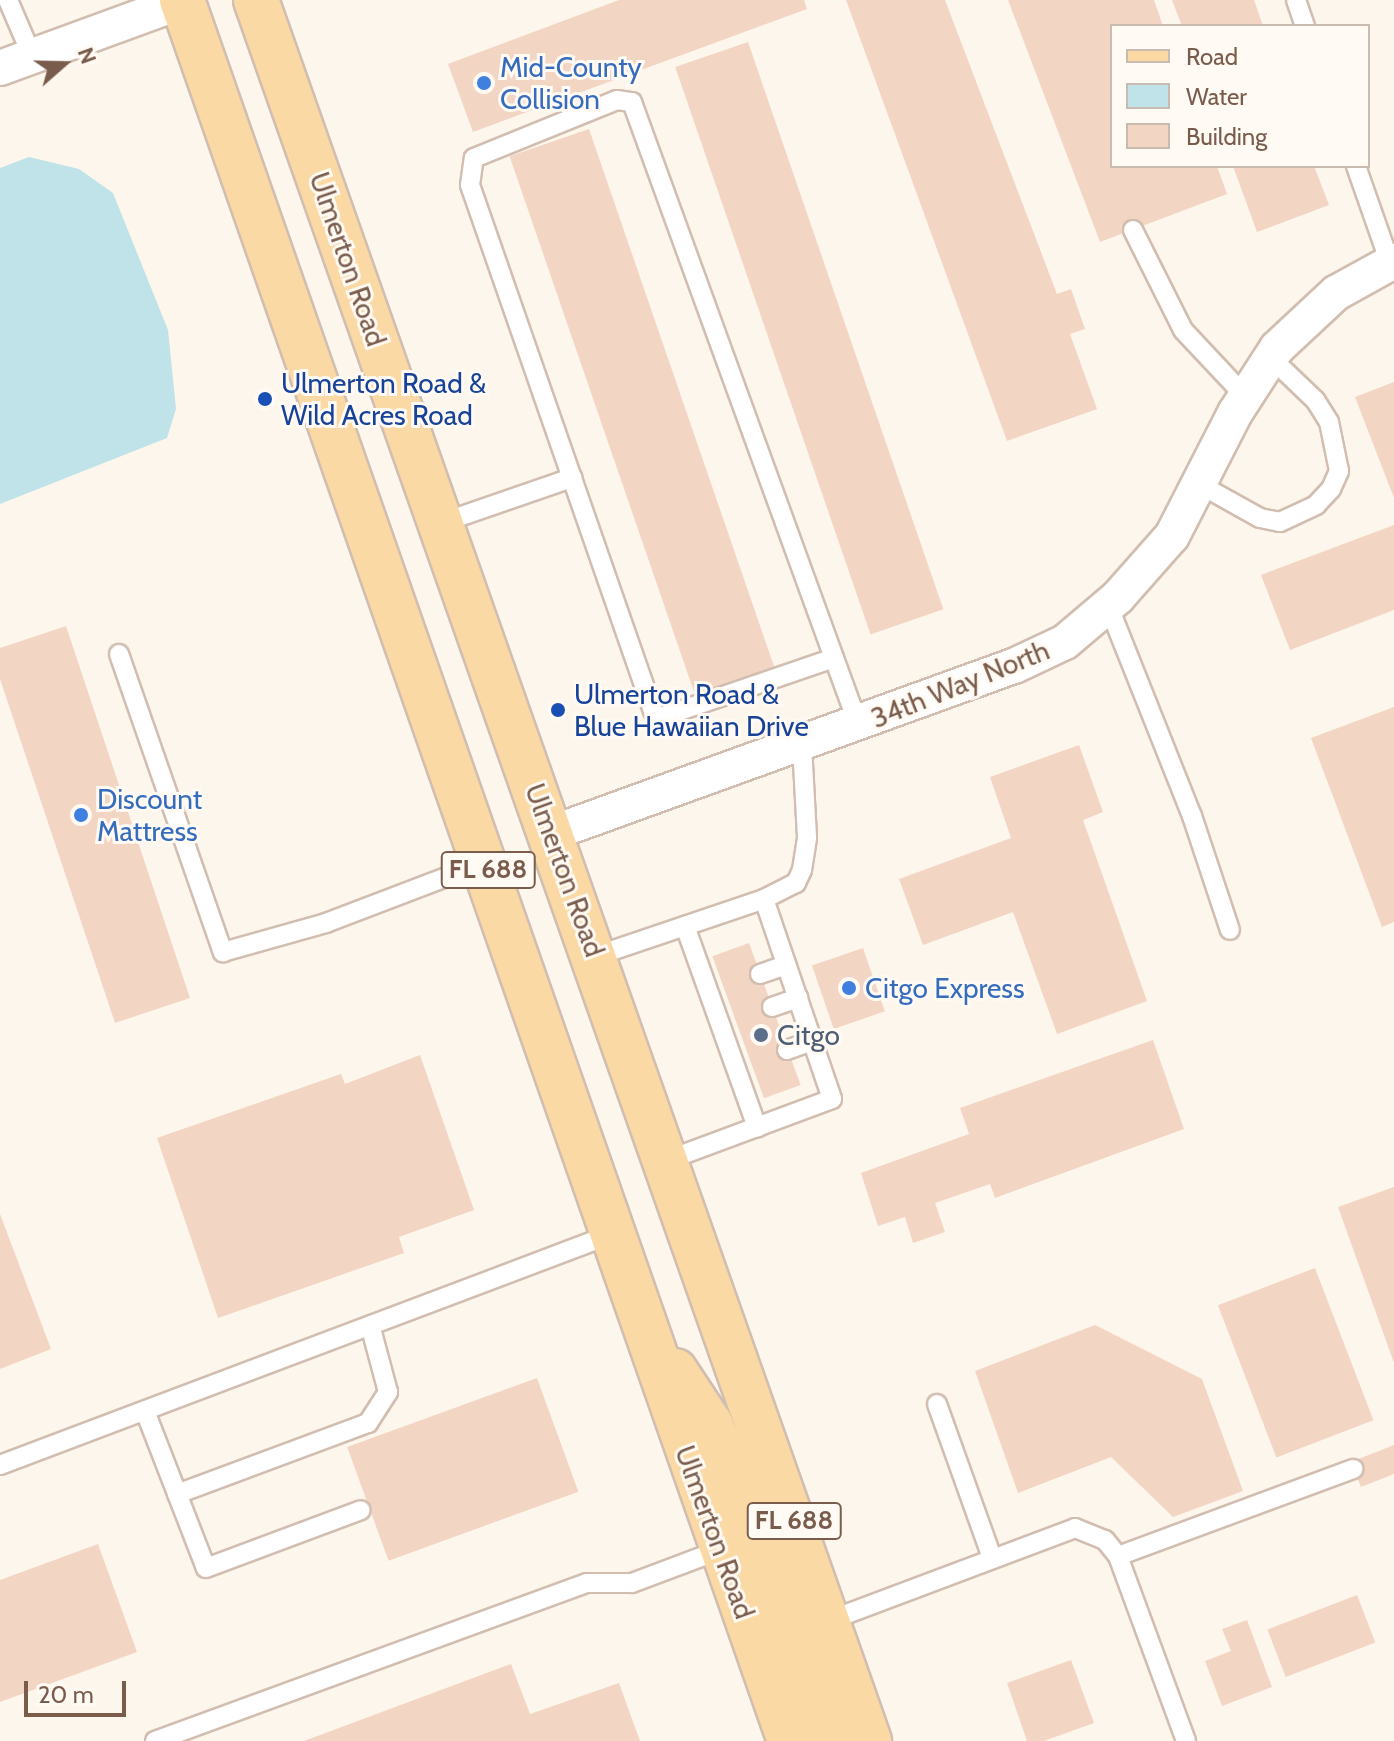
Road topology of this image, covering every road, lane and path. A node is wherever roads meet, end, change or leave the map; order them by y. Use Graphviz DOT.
graph roads {
  1 [pos="8,0"];
  2 [pos="183,0"];
  3 [pos="256,0"];
  4 [pos="1296,0"];
  5 [pos="1304,24"];
  6 [pos="32,56"];
  7 [pos="0,68"];
  8 [pos="1357,168"];
  9 [pos="1133,230"];
  10 [pos="1392,262"];
  11 [pos="1271,358"];
  12 [pos="1245,396"];
  13 [pos="572,478"];
  14 [pos="1199,484"];
  15 [pos="441,523"];
  16 [pos="1108,605"];
  17 [pos="119,654"];
  18 [pos="834,658"];
  19 [pos="858,724"];
  20 [pos="802,744"];
  21 [pos="552,833"];
  22 [pos="486,863"];
  23 [pos="764,899"];
  24 [pos="685,926"];
  25 [pos="1230,930"];
  26 [pos="596,956"];
  27 [pos="786,965"];
  28 [pos="760,974"];
  29 [pos="798,998"];
  30 [pos="772,1007"];
  31 [pos="812,1041"];
  32 [pos="787,1050"];
  33 [pos="757,1127"];
  34 [pos="668,1160"];
  35 [pos="612,1234"];
  36 [pos="642,1323"];
  37 [pos="370,1325"];
  38 [pos="937,1404"];
  39 [pos="145,1411"];
  40 [pos="0,1465"];
  41 [pos="1353,1469"];
  42 [pos="177,1494"];
  43 [pos="361,1510"];
  44 [pos="720,1550"];
  45 [pos="1118,1556"];
  46 [pos="992,1558"];
  47 [pos="828,1621"];
  48 [pos="155,1741"];
  49 [pos="790,1741"];
  50 [pos="828,1741"];
  51 [pos="869,1741"];
  52 [pos="1186,1741"];
  1 -- 6 [label="lane"];
  2 -- 6 [label="street"];
  2 -- 22 [label="main road, Ulmerton Road / FL 688"];
  3 -- 15 [label="main road, Ulmerton Road / FL 688"];
  4 -- 5 [label="lane"];
  6 -- 7 [label="street"];
  8 -- 10 [label="lane"];
  9 -- 12 [label="lane"];
  10 -- 11 [label="street, 34th Way North"];
  11 -- 12 [label="street, 34th Way North"];
  11 -- 14 [label="lane"];
  12 -- 14 [label="street, 34th Way North"];
  13 -- 15 [label="lane"];
  13 -- 18 [label="lane"];
  13 -- 18 [label="lane"];
  14 -- 16 [label="street, 34th Way North"];
  15 -- 21 [label="main road, Ulmerton Road / FL 688"];
  16 -- 19 [label="street, 34th Way North"];
  16 -- 25 [label="lane"];
  17 -- 22 [label="lane"];
  18 -- 19 [label="lane"];
  19 -- 20 [label="street, 34th Way North"];
  20 -- 21 [label="street, 34th Way North"];
  20 -- 23 [label="lane"];
  21 -- 26 [label="main road, Ulmerton Road / FL 688"];
  22 -- 35 [label="main road, Ulmerton Road / FL 688"];
  23 -- 24 [label="lane"];
  23 -- 27 [label="lane"];
  24 -- 26 [label="lane"];
  24 -- 33 [label="lane"];
  26 -- 34 [label="main road, Ulmerton Road / FL 688"];
  27 -- 28 [label="lane"];
  27 -- 29 [label="lane"];
  29 -- 30 [label="lane"];
  29 -- 31 [label="lane"];
  31 -- 32 [label="lane"];
  31 -- 33 [label="lane"];
  33 -- 34 [label="lane"];
  34 -- 47 [label="main road, Ulmerton Road / FL 688"];
  35 -- 36 [label="main road, Ulmerton Road / FL 688"];
  35 -- 37 [label="lane"];
  36 -- 44 [label="main road, Ulmerton Road / FL 688"];
  36 -- 50 [label="main road, Ulmerton Road"];
  37 -- 39 [label="lane"];
  37 -- 42 [label="lane"];
  38 -- 46 [label="lane"];
  39 -- 40 [label="lane"];
  39 -- 42 [label="lane"];
  41 -- 45 [label="lane"];
  42 -- 43 [label="lane"];
  44 -- 48 [label="lane"];
  44 -- 49 [label="main road, Ulmerton Road / FL 688"];
  45 -- 46 [label="lane"];
  45 -- 52 [label="lane"];
  46 -- 47 [label="lane"];
  47 -- 51 [label="main road, Ulmerton Road / FL 688"];
}
